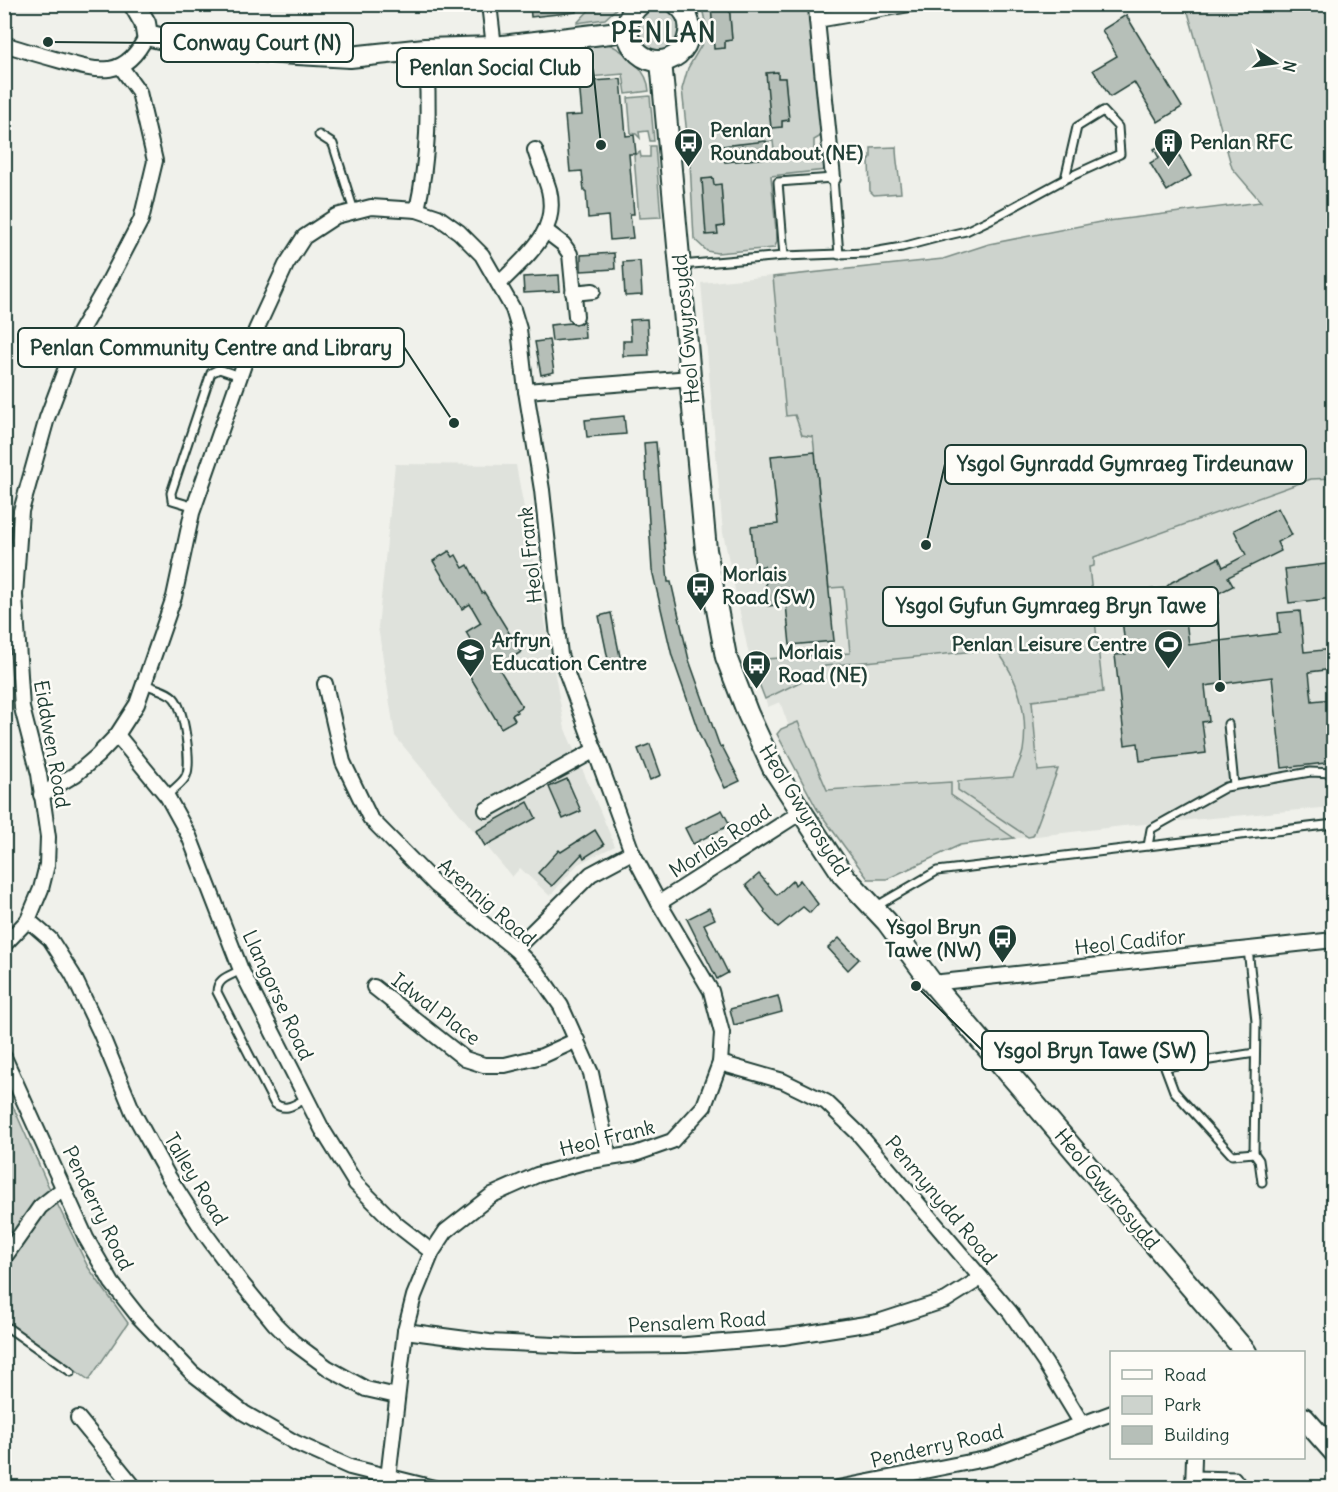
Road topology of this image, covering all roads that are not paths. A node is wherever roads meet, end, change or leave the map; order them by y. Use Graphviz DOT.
graph roads {
  1 [pos="134,4"];
  2 [pos="489,4"];
  3 [pos="640,4"];
  4 [pos="677,4"];
  5 [pos="816,4"];
  6 [pos="910,4"];
  7 [pos="817,20"];
  8 [pos="627,31"];
  9 [pos="147,35"];
  10 [pos="5,46"];
  11 [pos="494,47"];
  12 [pos="425,49"];
  13 [pos="661,61"];
  14 [pos="121,67"];
  15 [pos="319,135"];
  16 [pos="535,150"];
  17 [pos="833,178"];
  18 [pos="1065,179"];
  19 [pos="417,210"];
  20 [pos="354,212"];
  21 [pos="546,231"];
  22 [pos="840,255"];
  23 [pos="784,256"];
  24 [pos="681,265"];
  25 [pos="499,285"];
  26 [pos="592,291"];
  27 [pos="573,293"];
  28 [pos="576,316"];
  29 [pos="240,376"];
  30 [pos="691,378"];
  31 [pos="526,391"];
  32 [pos="195,507"];
  33 [pos="144,684"];
  34 [pos="326,684"];
  35 [pos="1228,724"];
  36 [pos="117,735"];
  37 [pos="595,750"];
  38 [pos="1334,773"];
  39 [pos="1234,785"];
  40 [pos="40,795"];
  41 [pos="167,796"];
  42 [pos="486,810"];
  43 [pos="801,812"];
  44 [pos="1334,824"];
  45 [pos="1148,846"];
  46 [pos="632,852"];
  47 [pos="659,903"];
  48 [pos="872,908"];
  49 [pos="28,920"];
  50 [pos="1334,940"];
  51 [pos="4,945"];
  52 [pos="515,949"];
  53 [pos="1248,949"];
  54 [pos="241,970"];
  55 [pos="932,983"];
  56 [pos="374,987"];
  57 [pos="577,1040"];
  58 [pos="1255,1053"];
  59 [pos="4,1057"];
  60 [pos="720,1063"];
  61 [pos="305,1099"];
  62 [pos="1254,1154"];
  63 [pos="609,1157"];
  64 [pos="1262,1182"];
  65 [pos="64,1188"];
  66 [pos="432,1252"];
  67 [pos="4,1258"];
  68 [pos="981,1278"];
  69 [pos="4,1325"];
  70 [pos="405,1331"];
  71 [pos="1244,1351"];
  72 [pos="71,1372"];
  73 [pos="397,1396"];
  74 [pos="1110,1414"];
  75 [pos="78,1418"];
  76 [pos="1305,1419"];
  77 [pos="1082,1424"];
  78 [pos="1334,1452"];
  79 [pos="1194,1459"];
  80 [pos="388,1478"];
  81 [pos="1194,1481"];
  82 [pos="135,1488"];
  83 [pos="434,1488"];
  84 [pos="838,1488"];
  85 [pos="1245,1488"];
  1 -- 9 [label="street"];
  2 -- 11 [label="street"];
  3 -- 8 [label="street"];
  4 -- 13 [label="street"];
  5 -- 7 [label="street"];
  6 -- 7 [label="street"];
  7 -- 17 [label="street"];
  8 -- 11 [label="street"];
  8 -- 13 [label="street"];
  9 -- 12 [label="street"];
  9 -- 14 [label="street"];
  10 -- 14 [label="street"];
  11 -- 12 [label="street"];
  12 -- 19 [label="street"];
  13 -- 24 [label="street, Heol Gwyrosydd"];
  14 -- 40 [label="street, Eiddwen Road"];
  15 -- 20 [label="lane"];
  16 -- 21 [label="street"];
  17 -- 22 [label="lane"];
  17 -- 23 [label="lane"];
  18 -- 18 [label="lane"];
  18 -- 22 [label="lane"];
  19 -- 20 [label="street, Heol Frank"];
  19 -- 25 [label="street, Heol Frank"];
  20 -- 29 [label="street, Heol Frank"];
  21 -- 25 [label="street"];
  21 -- 27 [label="street"];
  22 -- 23 [label="lane"];
  23 -- 24 [label="lane"];
  24 -- 30 [label="street, Heol Gwyrosydd"];
  25 -- 31 [label="street, Heol Frank"];
  26 -- 27 [label="street"];
  27 -- 28 [label="street"];
  29 -- 32 [label="street, Heol Frank"];
  29 -- 32 [label="lane"];
  30 -- 31 [label="street"];
  30 -- 43 [label="street, Heol Gwyrosydd"];
  31 -- 37 [label="street, Heol Frank"];
  32 -- 33 [label="street, Heol Frank"];
  33 -- 36 [label="street, Heol Frank"];
  33 -- 41 [label="lane"];
  34 -- 52 [label="street, Arennig Road"];
  35 -- 39 [label="lane"];
  36 -- 40 [label="street, Heol Frank"];
  36 -- 41 [label="street, Llangorse Road"];
  37 -- 42 [label="street"];
  37 -- 46 [label="street, Heol Frank"];
  38 -- 39 [label="lane"];
  39 -- 45 [label="lane"];
  40 -- 49 [label="street, Eiddwen Road"];
  41 -- 54 [label="street, Llangorse Road"];
  43 -- 47 [label="street, Morlais Road"];
  43 -- 48 [label="street, Heol Gwyrosydd"];
  44 -- 45 [label="lane"];
  45 -- 48 [label="lane"];
  46 -- 47 [label="street, Heol Frank"];
  46 -- 52 [label="street"];
  47 -- 60 [label="street, Heol Frank"];
  48 -- 55 [label="street, Heol Gwyrosydd"];
  49 -- 51 [label="street, Eiddwen Road"];
  49 -- 73 [label="street, Talley Road"];
  50 -- 53 [label="street, Heol Cadifor"];
  52 -- 57 [label="street, Arennig Road"];
  53 -- 55 [label="street, Heol Cadifor"];
  53 -- 58 [label="lane"];
  54 -- 61 [label="street, Llangorse Road"];
  54 -- 61 [label="lane"];
  55 -- 71 [label="street, Heol Gwyrosydd"];
  56 -- 57 [label="street, Idwal Place"];
  57 -- 63 [label="street, Arennig Road"];
  58 -- 62 [label="lane"];
  58 -- 62 [label="lane"];
  59 -- 65 [label="street, Penderry Road"];
  60 -- 63 [label="street, Heol Frank"];
  60 -- 68 [label="street, Penmynydd Road"];
  61 -- 66 [label="street, Llangorse Road"];
  62 -- 64 [label="lane"];
  63 -- 66 [label="street, Heol Frank"];
  65 -- 67 [label="street"];
  65 -- 80 [label="street, Penderry Road"];
  66 -- 70 [label="street, Heol Frank"];
  68 -- 70 [label="street, Pensalem Road"];
  68 -- 77 [label="street, Penmynydd Road"];
  69 -- 72 [label="lane"];
  70 -- 73 [label="street, Heol Frank"];
  73 -- 80 [label="street, Heol Frank"];
  74 -- 77 [label="street, Penderry Road"];
  75 -- 82 [label="street"];
  76 -- 78 [label="street"];
  77 -- 84 [label="street, Penderry Road"];
  79 -- 81 [label="street"];
  80 -- 83 [label="street, Penderry Road"];
  81 -- 85 [label="lane"];
}
